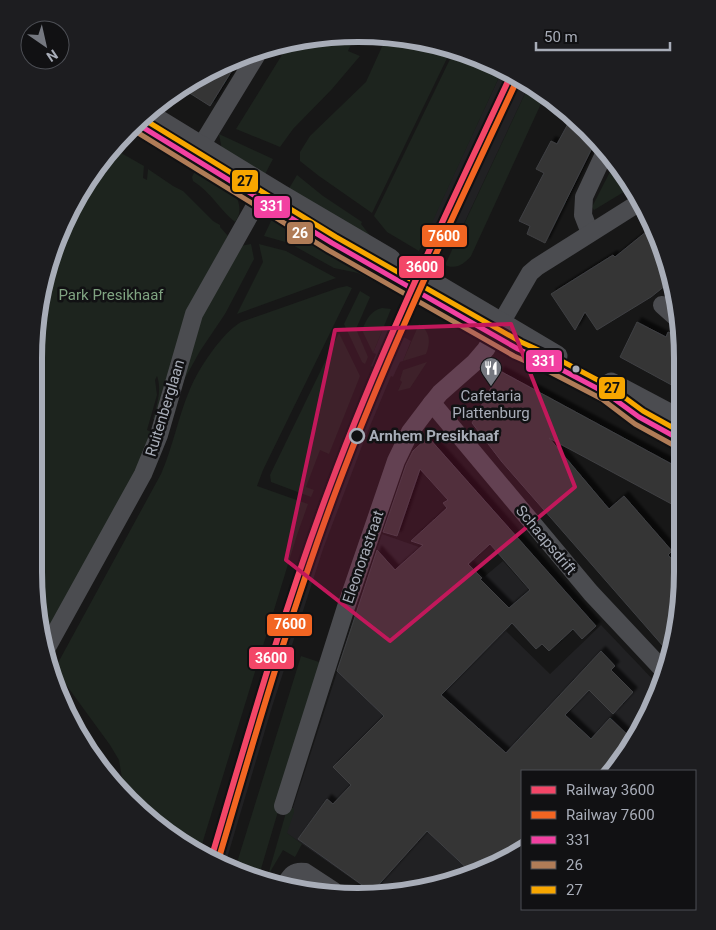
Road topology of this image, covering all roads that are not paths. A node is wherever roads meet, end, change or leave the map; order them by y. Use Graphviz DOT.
graph roads {
  1 [pos="253,61"];
  2 [pos="154,118"];
  3 [pos="143,127"];
  4 [pos="197,152"];
  5 [pos="602,159"];
  6 [pos="263,193"];
  7 [pos="634,206"];
  8 [pos="590,233"];
  9 [pos="406,276"];
  10 [pos="434,292"];
  11 [pos="662,305"];
  12 [pos="670,312"];
  13 [pos="498,329"];
  14 [pos="432,403"];
  15 [pos="674,416"];
  16 [pos="674,436"];
  17 [pos="50,641"];
  18 [pos="660,664"];
  19 [pos="283,806"];
  20 [pos="288,879"];
  21 [pos="326,886"];
  1 -- 4 [label="street"];
  2 -- 4 [label="street"];
  3 -- 4 [label="street"];
  4 -- 6 [label="street"];
  5 -- 8 [label="street"];
  6 -- 9 [label="street"];
  6 -- 17 [label="street, Ruitenberglaan"];
  7 -- 8 [label="street, Eleonorastraat"];
  8 -- 13 [label="street, Eleonorastraat"];
  10 -- 13 [label="street"];
  11 -- 12 [label="street"];
  13 -- 14 [label="street, Eleonorastraat"];
  13 -- 15 [label="street"];
  13 -- 16 [label="street"];
  14 -- 18 [label="street, Schaapsdrift"];
  14 -- 19 [label="street, Eleonorastraat"];
  20 -- 21 [label="street"];
}
